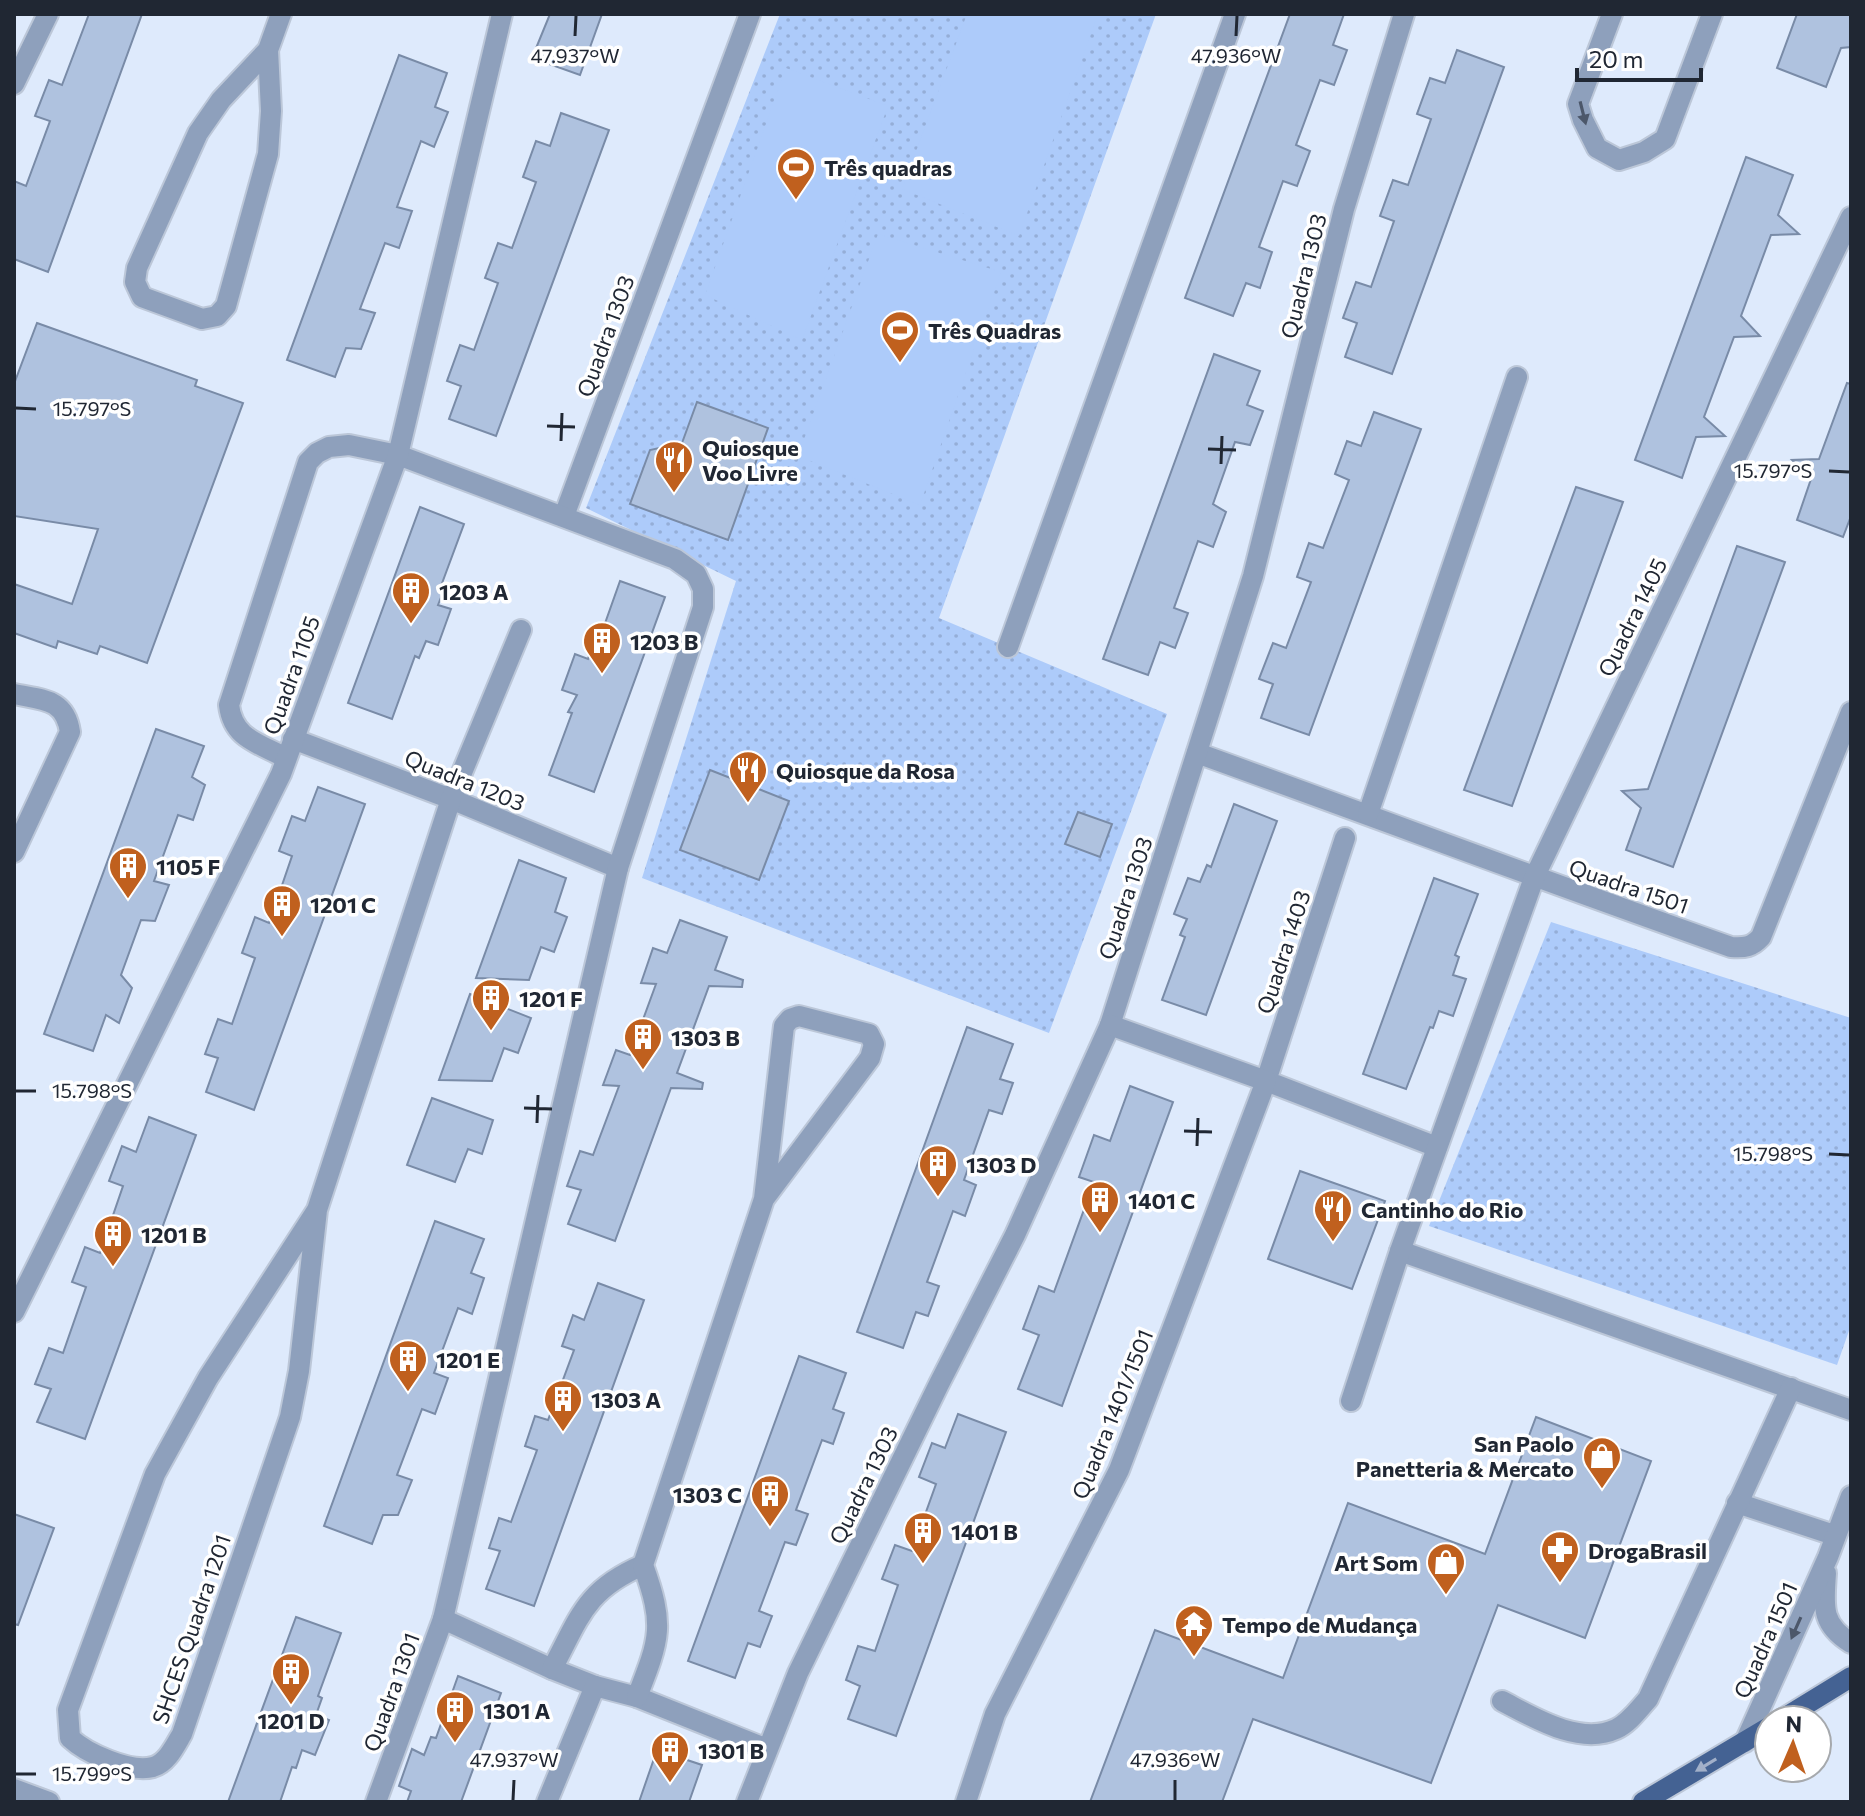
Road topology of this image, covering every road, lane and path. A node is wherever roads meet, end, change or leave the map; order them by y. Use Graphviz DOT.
graph roads {
  1 [pos="48,14"];
  2 [pos="281,14"];
  3 [pos="502,14"];
  4 [pos="750,14"];
  5 [pos="1235,14"];
  6 [pos="1404,14"];
  7 [pos="1612,14"];
  8 [pos="1712,14"];
  9 [pos="268,50"];
  10 [pos="14,84"];
  11 [pos="1851,217"];
  12 [pos="1517,377"];
  13 [pos="398,455"];
  14 [pos="564,516"];
  15 [pos="521,630"];
  16 [pos="1008,647"];
  17 [pos="14,694"];
  18 [pos="1851,712"];
  19 [pos="290,749"];
  20 [pos="1197,753"];
  21 [pos="451,799"];
  22 [pos="1368,814"];
  23 [pos="1345,838"];
  24 [pos="14,852"];
  25 [pos="618,868"];
  26 [pos="1534,878"];
  27 [pos="1110,1025"];
  28 [pos="1266,1081"];
  29 [pos="1437,1147"];
  30 [pos="764,1199"];
  31 [pos="317,1210"];
  32 [pos="1400,1251"];
  33 [pos="14,1312"];
  34 [pos="1791,1388"];
  35 [pos="1351,1401"];
  36 [pos="1851,1410"];
  37 [pos="1851,1496"];
  38 [pos="1737,1503"];
  39 [pos="1834,1535"];
  40 [pos="1828,1557"];
  41 [pos="643,1565"];
  42 [pos="443,1619"];
  43 [pos="1851,1643"];
  44 [pos="552,1669"];
  45 [pos="1851,1677"];
  46 [pos="595,1686"];
  47 [pos="637,1697"];
  48 [pos="1502,1701"];
  49 [pos="1807,1704"];
  50 [pos="1753,1737"];
  51 [pos="1745,1742"];
  52 [pos="767,1749"];
  53 [pos="14,1789"];
  54 [pos="49,1802"];
  55 [pos="376,1802"];
  56 [pos="547,1802"];
  57 [pos="747,1802"];
  58 [pos="966,1802"];
  59 [pos="1643,1802"];
  1 -- 10 [label="street"];
  2 -- 9 [label="street"];
  3 -- 13 [label="street, Quadra 1105"];
  4 -- 14 [label="street, Quadra 1303"];
  5 -- 16 [label="street"];
  6 -- 20 [label="street, Quadra 1303"];
  7 -- 8 [label="street, one-way"];
  9 -- 9 [label="street"];
  11 -- 26 [label="street, Quadra 1405"];
  12 -- 22 [label="street"];
  13 -- 14 [label="street"];
  13 -- 19 [label="street, Quadra 1105"];
  13 -- 19 [label="street, Quadra 1203"];
  14 -- 25 [label="street"];
  15 -- 21 [label="street, SHCES Quadra 1201"];
  17 -- 24 [label="street"];
  18 -- 26 [label="street, Quadra 1501"];
  19 -- 21 [label="street, Quadra 1203"];
  19 -- 33 [label="street, Quadra 1105"];
  20 -- 22 [label="street"];
  20 -- 27 [label="street, Quadra 1303"];
  21 -- 25 [label="street, Quadra 1203"];
  21 -- 31 [label="street, SHCES Quadra 1201"];
  22 -- 26 [label="street"];
  23 -- 28 [label="street, Quadra 1403"];
  25 -- 42 [label="street"];
  26 -- 29 [label="street, Quadra 1501"];
  27 -- 28 [label="street"];
  27 -- 52 [label="street, Quadra 1303"];
  28 -- 29 [label="street"];
  28 -- 58 [label="street, Quadra 1401/1501"];
  29 -- 32 [label="street, Quadra 1501"];
  30 -- 30 [label="street"];
  30 -- 41 [label="street"];
  31 -- 31 [label="street, SHCES Quadra 1201"];
  32 -- 34 [label="street"];
  32 -- 35 [label="street, Quadra 1501"];
  34 -- 36 [label="street"];
  34 -- 38 [label="street"];
  37 -- 39 [label="street, Quadra 1501"];
  38 -- 39 [label="street"];
  38 -- 48 [label="street"];
  39 -- 40 [label="street, Quadra 1501"];
  40 -- 43 [label="street, Quadra 1501"];
  40 -- 51 [label="street, Quadra 1501, one-way"];
  41 -- 44 [label="street"];
  41 -- 47 [label="street"];
  42 -- 44 [label="street, Quadra 1301"];
  42 -- 55 [label="street, Quadra 1301"];
  44 -- 46 [label="street, Quadra 1301"];
  45 -- 49 [label="main road"];
  46 -- 47 [label="street, Quadra 1301"];
  46 -- 56 [label="street"];
  47 -- 52 [label="street, Quadra 1301"];
  50 -- 51 [label="main road"];
  51 -- 59 [label="main road, one-way"];
  52 -- 57 [label="street"];
  53 -- 54 [label="street"];
}
